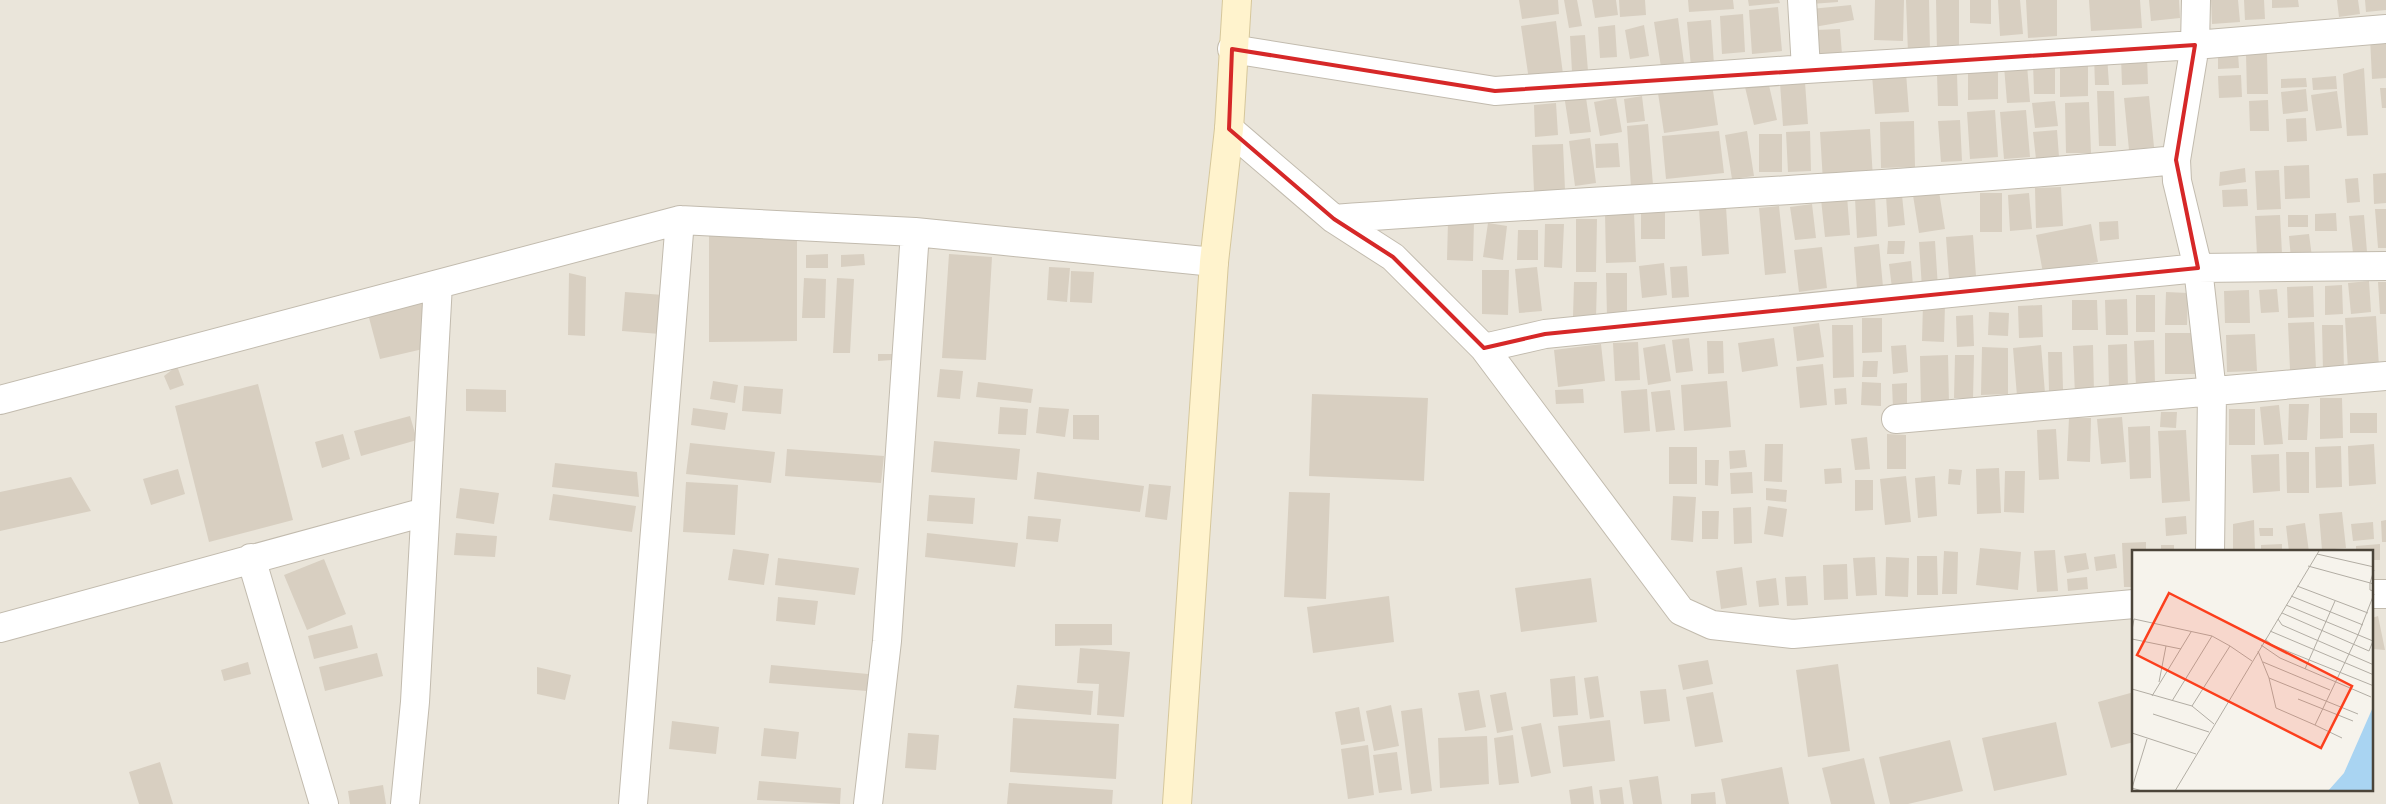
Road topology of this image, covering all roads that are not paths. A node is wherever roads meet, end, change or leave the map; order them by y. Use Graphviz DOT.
graph roads {
  1 [pos="1236,0"];
  2 [pos="1802,0"];
  3 [pos="2196,0"];
  4 [pos="2386,29"];
  5 [pos="2195,45"];
  6 [pos="1232,49"];
  7 [pos="1806,69"];
  8 [pos="1229,129"];
  9 [pos="2176,160"];
  10 [pos="1334,219"];
  11 [pos="680,220"];
  12 [pos="915,232"];
  13 [pos="1214,262"];
  14 [pos="2386,266"];
  15 [pos="2198,268"];
  16 [pos="438,284"];
  17 [pos="1484,348"];
  18 [pos="2386,376"];
  19 [pos="2212,392"];
  20 [pos="0,400"];
  21 [pos="1896,419"];
  22 [pos="425,512"];
  23 [pos="2210,550"];
  24 [pos="251,558"];
  25 [pos="2132,604"];
  26 [pos="0,628"];
  27 [pos="324,804"];
  28 [pos="405,804"];
  29 [pos="633,804"];
  30 [pos="868,804"];
  31 [pos="1177,804"];
  1 -- 6 [label="main road"];
  2 -- 7 [label="street"];
  3 -- 5 [label="street"];
  4 -- 5 [label="street"];
  5 -- 7 [label="street"];
  5 -- 9 [label="street"];
  6 -- 7 [label="street"];
  6 -- 8 [label="main road"];
  8 -- 10 [label="street"];
  8 -- 13 [label="main road"];
  9 -- 10 [label="street"];
  9 -- 15 [label="street"];
  10 -- 17 [label="street"];
  11 -- 12 [label="street"];
  11 -- 16 [label="street"];
  11 -- 29 [label="street"];
  12 -- 13 [label="street"];
  12 -- 30 [label="street"];
  13 -- 31 [label="main road"];
  14 -- 15 [label="street"];
  15 -- 17 [label="street"];
  15 -- 19 [label="street"];
  16 -- 20 [label="street"];
  16 -- 22 [label="street"];
  17 -- 25 [label="street"];
  18 -- 19 [label="street"];
  19 -- 21 [label="street"];
  19 -- 23 [label="street"];
  22 -- 24 [label="street"];
  22 -- 28 [label="street"];
  24 -- 26 [label="street"];
  24 -- 27 [label="street"];
}
